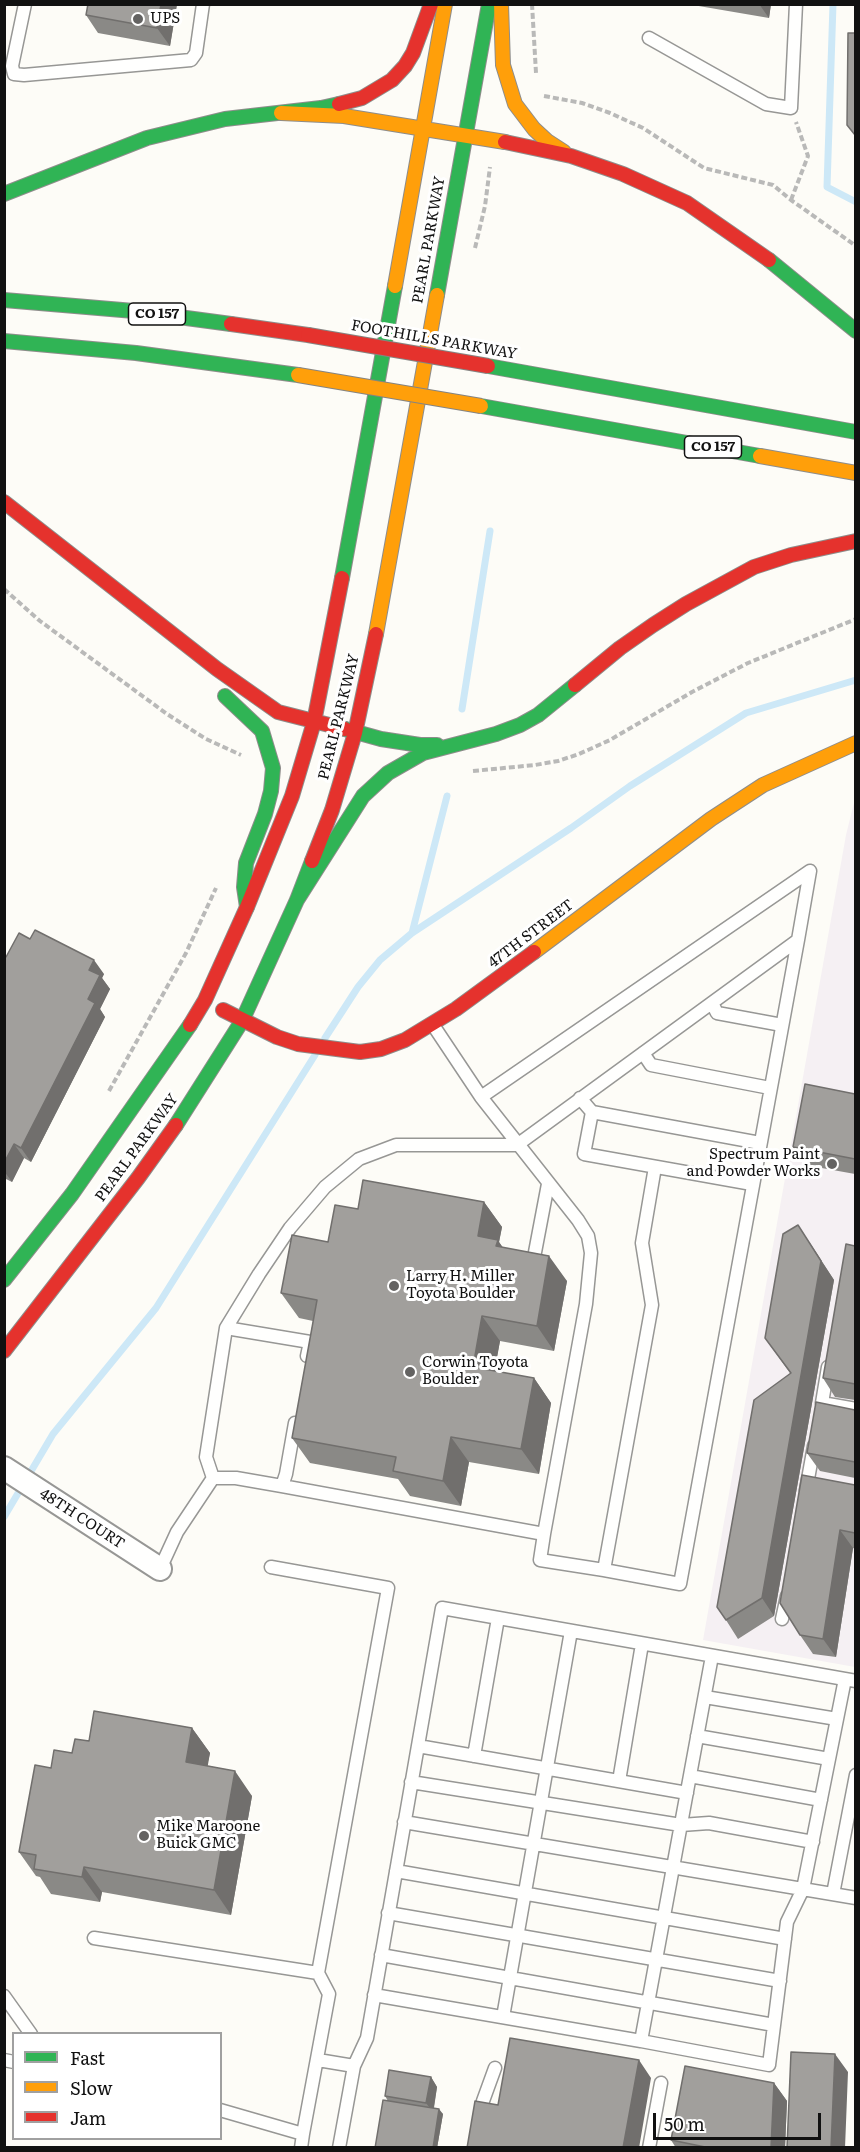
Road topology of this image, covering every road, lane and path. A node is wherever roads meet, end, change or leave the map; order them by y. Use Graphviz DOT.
graph roads {
  1 [pos="25,4"];
  2 [pos="203,4"];
  3 [pos="431,4"];
  4 [pos="445,4"];
  5 [pos="489,4"];
  6 [pos="501,4"];
  7 [pos="532,4"];
  8 [pos="796,4"];
  9 [pos="649,38"];
  10 [pos="537,84"];
  11 [pos="537,95"];
  12 [pos="791,108"];
  13 [pos="281,113"];
  14 [pos="423,129"];
  15 [pos="465,136"];
  16 [pos="571,156"];
  17 [pos="4,194"];
  18 [pos="791,200"];
  19 [pos="855,246"];
  20 [pos="4,300"];
  21 [pos="855,331"];
  22 [pos="4,341"];
  23 [pos="855,432"];
  24 [pos="855,473"];
  25 [pos="4,502"];
  26 [pos="855,541"];
  27 [pos="84,566"];
  28 [pos="4,589"];
  29 [pos="107,599"];
  30 [pos="855,619"];
  31 [pos="210,685"];
  32 [pos="314,722"];
  33 [pos="355,733"];
  34 [pos="855,743"];
  35 [pos="447,746"];
  36 [pos="247,757"];
  37 [pos="466,771"];
  38 [pos="297,900"];
  39 [pos="247,907"];
  40 [pos="798,940"];
  41 [pos="180,963"];
  42 [pos="205,1000"];
  43 [pos="712,1003"];
  44 [pos="242,1021"];
  45 [pos="432,1024"];
  46 [pos="782,1025"];
  47 [pos="643,1053"];
  48 [pos="770,1088"];
  49 [pos="107,1093"];
  50 [pos="481,1097"];
  51 [pos="580,1098"];
  52 [pos="592,1112"];
  53 [pos="760,1143"];
  54 [pos="517,1144"];
  55 [pos="655,1167"];
  56 [pos="548,1184"];
  57 [pos="752,1184"];
  58 [pos="531,1274"];
  59 [pos="4,1280"];
  60 [pos="226,1328"];
  61 [pos="4,1351"];
  62 [pos="830,1358"];
  63 [pos="306,1365"];
  64 [pos="855,1409"];
  65 [pos="297,1412"];
  66 [pos="816,1436"];
  67 [pos="4,1468"];
  68 [pos="213,1478"];
  69 [pos="282,1486"];
  70 [pos="804,1504"];
  71 [pos="544,1534"];
  72 [pos="272,1567"];
  73 [pos="160,1569"];
  74 [pos="604,1570"];
  75 [pos="789,1584"];
  76 [pos="498,1618"];
  77 [pos="782,1619"];
  78 [pos="571,1631"];
  79 [pos="642,1644"];
  80 [pos="712,1656"];
  81 [pos="850,1680"];
  82 [pos="705,1697"];
  83 [pos="837,1719"];
  84 [pos="698,1736"];
  85 [pos="418,1746"];
  86 [pos="474,1756"];
  87 [pos="829,1759"];
  88 [pos="547,1769"];
  89 [pos="855,1775"];
  90 [pos="690,1776"];
  91 [pos="619,1781"];
  92 [pos="411,1782"];
  93 [pos="687,1792"];
  94 [pos="821,1800"];
  95 [pos="540,1802"];
  96 [pos="404,1822"];
  97 [pos="681,1825"];
  98 [pos="813,1842"];
  99 [pos="533,1844"];
  100 [pos="673,1867"];
  101 [pos="396,1871"];
  102 [pos="804,1889"];
  103 [pos="525,1894"];
  104 [pos="833,1894"];
  105 [pos="855,1898"];
  106 [pos="388,1913"];
  107 [pos="664,1919"];
  108 [pos="518,1936"];
  109 [pos="94,1938"];
  110 [pos="785,1939"];
  111 [pos="381,1955"];
  112 [pos="657,1960"];
  113 [pos="318,1973"];
  114 [pos="510,1978"];
  115 [pos="780,1981"];
  116 [pos="374,1995"];
  117 [pos="4,1996"];
  118 [pos="649,2002"];
  119 [pos="503,2017"];
  120 [pos="774,2025"];
  121 [pos="30,2032"];
  122 [pos="641,2041"];
  123 [pos="318,2060"];
  124 [pos="354,2066"];
  125 [pos="495,2068"];
  126 [pos="661,2083"];
  127 [pos="222,2111"];
  128 [pos="303,2134"];
  129 [pos="301,2148"];
  130 [pos="339,2148"];
  131 [pos="475,2148"];
  132 [pos="649,2148"];
  1 -- 2 [label="lane"];
  3 -- 13 [label="main road"];
  4 -- 14 [label="main road, PEARL PARKWAY"];
  5 -- 15 [label="main road, PEARL PARKWAY"];
  6 -- 16 [label="main road"];
  7 -- 10 [label="path"];
  8 -- 12 [label="lane"];
  9 -- 12 [label="lane"];
  11 -- 18 [label="path"];
  12 -- 18 [label="path"];
  13 -- 14 [label="main road"];
  13 -- 17 [label="main road"];
  14 -- 15 [label="main road"];
  14 -- 32 [label="main road, PEARL PARKWAY"];
  15 -- 16 [label="main road"];
  15 -- 33 [label="main road, PEARL PARKWAY"];
  16 -- 21 [label="main road"];
  18 -- 19 [label="path"];
  20 -- 23 [label="main road, FOOTHILLS PARKWAY / CO 157, bridge"];
  22 -- 24 [label="main road, CO 157, bridge"];
  25 -- 27 [label="main road"];
  26 -- 35 [label="main road"];
  27 -- 29 [label="main road"];
  27 -- 32 [label="main road"];
  28 -- 36 [label="path"];
  30 -- 37 [label="path"];
  31 -- 39 [label="main road"];
  32 -- 33 [label="main road"];
  32 -- 39 [label="main road, PEARL PARKWAY"];
  33 -- 35 [label="main road"];
  33 -- 38 [label="main road, PEARL PARKWAY"];
  34 -- 45 [label="main road, 47TH STREET"];
  35 -- 38 [label="main road"];
  38 -- 44 [label="main road, PEARL PARKWAY"];
  39 -- 42 [label="main road, PEARL PARKWAY"];
  40 -- 43 [label="lane"];
  40 -- 46 [label="lane"];
  40 -- 50 [label="lane"];
  41 -- 49 [label="path"];
  42 -- 44 [label="main road, 47TH STREET"];
  42 -- 59 [label="main road, PEARL PARKWAY"];
  43 -- 46 [label="lane"];
  43 -- 47 [label="lane"];
  44 -- 45 [label="main road, 47TH STREET"];
  44 -- 61 [label="main road, PEARL PARKWAY"];
  45 -- 50 [label="lane"];
  46 -- 48 [label="lane"];
  47 -- 48 [label="lane"];
  47 -- 51 [label="lane"];
  48 -- 53 [label="lane"];
  50 -- 54 [label="lane"];
  51 -- 52 [label="lane"];
  51 -- 54 [label="lane"];
  52 -- 53 [label="lane"];
  52 -- 55 [label="lane"];
  53 -- 57 [label="lane"];
  54 -- 56 [label="lane"];
  54 -- 60 [label="lane"];
  55 -- 57 [label="lane"];
  55 -- 74 [label="lane"];
  56 -- 58 [label="lane"];
  56 -- 71 [label="lane"];
  57 -- 74 [label="lane"];
  60 -- 63 [label="lane"];
  60 -- 68 [label="lane"];
  62 -- 64 [label="lane"];
  65 -- 69 [label="lane"];
  66 -- 70 [label="lane"];
  67 -- 73 [label="street, 48TH COURT"];
  68 -- 69 [label="lane"];
  68 -- 73 [label="lane"];
  69 -- 71 [label="lane"];
  71 -- 74 [label="lane"];
  72 -- 113 [label="lane"];
  75 -- 77 [label="lane"];
  76 -- 78 [label="lane"];
  76 -- 85 [label="lane"];
  76 -- 86 [label="lane"];
  78 -- 79 [label="lane"];
  78 -- 88 [label="lane"];
  79 -- 80 [label="lane"];
  79 -- 91 [label="lane"];
  80 -- 81 [label="lane"];
  80 -- 82 [label="lane"];
  81 -- 83 [label="lane"];
  82 -- 83 [label="lane"];
  82 -- 84 [label="lane"];
  83 -- 87 [label="lane"];
  84 -- 87 [label="lane"];
  84 -- 90 [label="lane"];
  85 -- 86 [label="lane"];
  85 -- 92 [label="lane"];
  86 -- 88 [label="lane"];
  87 -- 94 [label="lane"];
  88 -- 91 [label="lane"];
  88 -- 95 [label="lane"];
  89 -- 104 [label="lane"];
  90 -- 93 [label="lane"];
  90 -- 94 [label="lane"];
  91 -- 93 [label="lane"];
  92 -- 95 [label="lane"];
  92 -- 96 [label="lane"];
  93 -- 97 [label="lane"];
  94 -- 98 [label="lane"];
  95 -- 97 [label="lane"];
  95 -- 99 [label="lane"];
  96 -- 99 [label="lane"];
  96 -- 101 [label="lane"];
  97 -- 98 [label="lane"];
  97 -- 100 [label="lane"];
  98 -- 102 [label="lane"];
  99 -- 100 [label="lane"];
  99 -- 103 [label="lane"];
  100 -- 102 [label="lane"];
  100 -- 107 [label="lane"];
  101 -- 103 [label="lane"];
  101 -- 106 [label="lane"];
  102 -- 104 [label="lane"];
  102 -- 110 [label="lane"];
  103 -- 107 [label="lane"];
  103 -- 108 [label="lane"];
  104 -- 105 [label="lane"];
  106 -- 108 [label="lane"];
  106 -- 111 [label="lane"];
  107 -- 110 [label="lane"];
  107 -- 112 [label="lane"];
  108 -- 112 [label="lane"];
  108 -- 114 [label="lane"];
  109 -- 113 [label="lane"];
  110 -- 115 [label="lane"];
  111 -- 114 [label="lane"];
  111 -- 116 [label="lane"];
  112 -- 115 [label="lane"];
  112 -- 118 [label="lane"];
  113 -- 123 [label="lane"];
  114 -- 118 [label="lane"];
  114 -- 119 [label="lane"];
  115 -- 120 [label="lane"];
  116 -- 119 [label="lane"];
  116 -- 124 [label="lane"];
  117 -- 121 [label="lane"];
  118 -- 120 [label="lane"];
  118 -- 122 [label="lane"];
  119 -- 122 [label="lane"];
  120 -- 122 [label="lane"];
  123 -- 124 [label="lane"];
  123 -- 128 [label="lane"];
  124 -- 130 [label="lane"];
  125 -- 131 [label="lane"];
  126 -- 132 [label="lane"];
  127 -- 128 [label="lane"];
  128 -- 129 [label="lane"];
}
